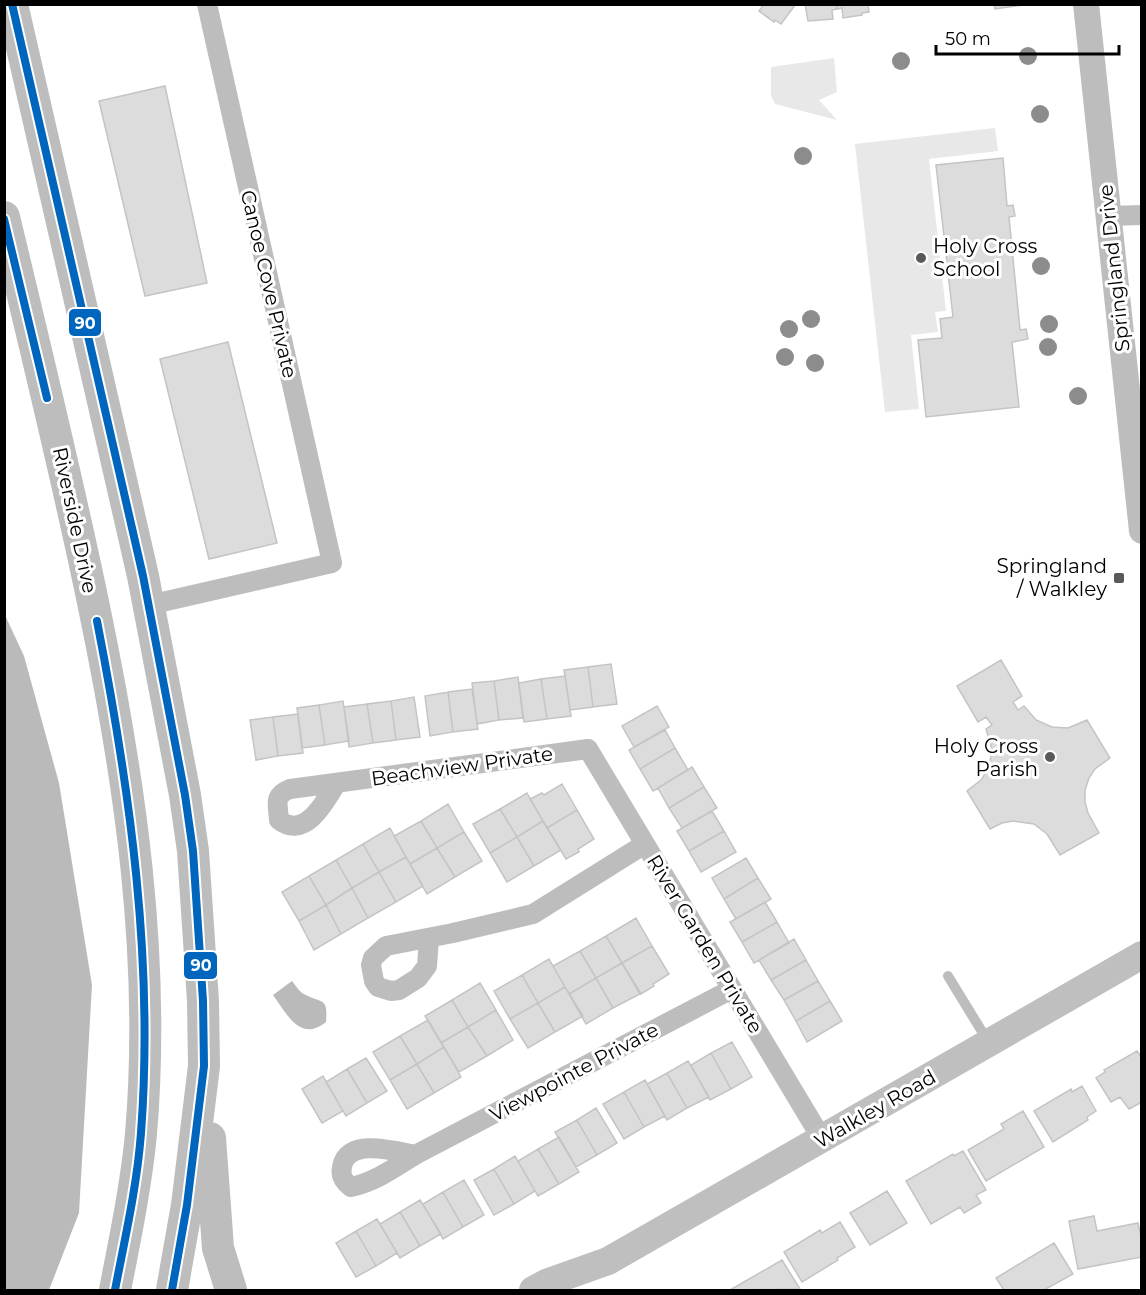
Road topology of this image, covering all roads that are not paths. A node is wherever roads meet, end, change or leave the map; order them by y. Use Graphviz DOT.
graph roads {
  1 [pos="12,4"];
  2 [pos="207,4"];
  3 [pos="1086,4"];
  4 [pos="1109,216"];
  5 [pos="1142,216"];
  6 [pos="4,217"];
  7 [pos="1142,531"];
  8 [pos="148,605"];
  9 [pos="588,749"];
  10 [pos="336,784"];
  11 [pos="645,844"];
  12 [pos="429,938"];
  13 [pos="1142,955"];
  14 [pos="948,976"];
  15 [pos="732,989"];
  16 [pos="989,1043"];
  17 [pos="204,1066"];
  18 [pos="822,1139"];
  19 [pos="415,1155"];
  20 [pos="608,1261"];
  21 [pos="115,1290"];
  22 [pos="172,1290"];
  23 [pos="231,1290"];
  24 [pos="533,1290"];
  25 [pos="572,1290"];
  1 -- 8 [label="main road"];
  2 -- 8 [label="street, Canoe Cove Private"];
  3 -- 4 [label="street, Springland Drive"];
  4 -- 5 [label="street"];
  4 -- 7 [label="street, Springland Drive"];
  6 -- 21 [label="main road, Riverside Drive"];
  8 -- 17 [label="main road"];
  9 -- 10 [label="street, Beachview Private"];
  9 -- 11 [label="street, River Garden Private"];
  11 -- 12 [label="street"];
  11 -- 15 [label="street, River Garden Private"];
  13 -- 16 [label="main road, Walkley Road"];
  14 -- 16 [label="lane"];
  15 -- 18 [label="street, River Garden Private"];
  15 -- 19 [label="street, Viewpointe Private"];
  16 -- 18 [label="main road, Walkley Road"];
  17 -- 22 [label="main road"];
  17 -- 23 [label="main road"];
  18 -- 20 [label="main road, Walkley Road"];
  20 -- 24 [label="main road, Walkley Road"];
  20 -- 25 [label="main road, Walkley Road"];
}
